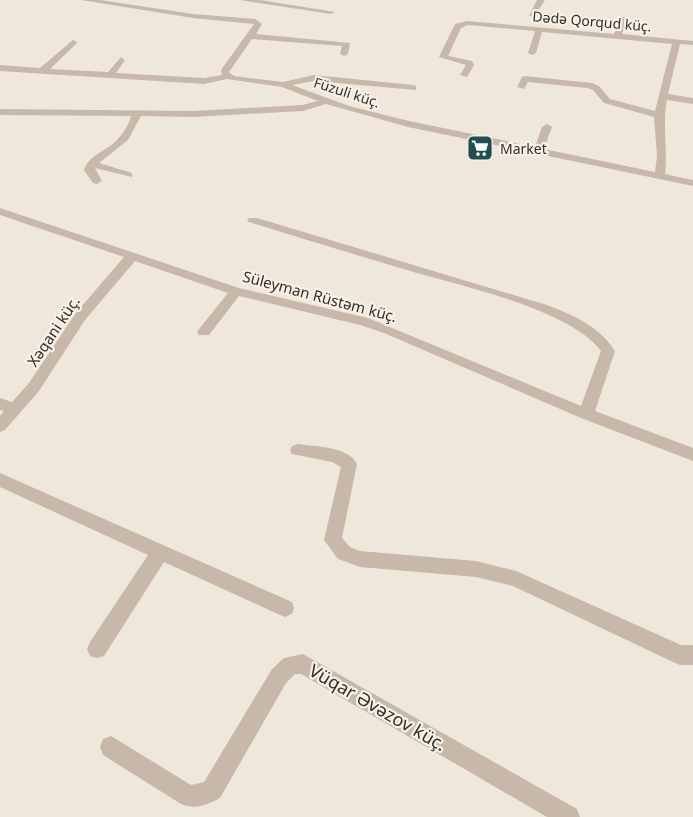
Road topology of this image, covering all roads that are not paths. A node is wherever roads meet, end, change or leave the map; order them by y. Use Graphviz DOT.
graph roads {
  1 [pos="85,0"];
  2 [pos="244,0"];
  3 [pos="541,0"];
  4 [pos="331,12"];
  5 [pos="550,16"];
  6 [pos="624,19"];
  7 [pos="538,30"];
  8 [pos="250,36"];
  9 [pos="617,37"];
  10 [pos="73,42"];
  11 [pos="676,42"];
  12 [pos="693,43"];
  13 [pos="532,52"];
  14 [pos="344,54"];
  15 [pos="121,60"];
  16 [pos="0,68"];
  17 [pos="42,70"];
  18 [pos="110,75"];
  19 [pos="464,75"];
  20 [pos="228,76"];
  21 [pos="284,85"];
  22 [pos="520,87"];
  23 [pos="413,88"];
  24 [pos="662,96"];
  25 [pos="326,101"];
  26 [pos="693,101"];
  27 [pos="0,112"];
  28 [pos="137,114"];
  29 [pos="659,115"];
  30 [pos="547,127"];
  31 [pos="539,150"];
  32 [pos="91,164"];
  33 [pos="661,173"];
  34 [pos="693,174"];
  35 [pos="128,175"];
  36 [pos="97,181"];
  37 [pos="693,183"];
  38 [pos="0,211"];
  39 [pos="253,220"];
  40 [pos="133,255"];
  41 [pos="236,291"];
  42 [pos="204,333"];
  43 [pos="7,406"];
  44 [pos="585,414"];
  45 [pos="0,426"];
  46 [pos="298,450"];
  47 [pos="693,455"];
  48 [pos="0,480"];
  49 [pos="160,552"];
  50 [pos="285,608"];
  51 [pos="97,649"];
  52 [pos="693,655"];
  53 [pos="111,747"];
  54 [pos="557,814"];
  1 -- 8 [label="street"];
  2 -- 4 [label="street"];
  3 -- 5 [label="street"];
  6 -- 9 [label="street"];
  7 -- 9 [label="street, Dədə Qorqud küç."];
  7 -- 13 [label="street"];
  7 -- 19 [label="street, Dədə Qorqud küç."];
  8 -- 14 [label="street"];
  8 -- 20 [label="street"];
  9 -- 11 [label="street, Dədə Qorqud küç."];
  10 -- 17 [label="street"];
  11 -- 12 [label="street, Dədə Qorqud küç."];
  11 -- 24 [label="street"];
  15 -- 18 [label="street"];
  16 -- 17 [label="street"];
  17 -- 18 [label="street"];
  18 -- 20 [label="street"];
  20 -- 21 [label="street, Füzuli küç."];
  21 -- 23 [label="street"];
  21 -- 25 [label="street, Füzuli küç."];
  22 -- 29 [label="street"];
  24 -- 26 [label="street"];
  24 -- 29 [label="street"];
  25 -- 28 [label="street"];
  25 -- 31 [label="street, Füzuli küç."];
  27 -- 28 [label="street"];
  28 -- 32 [label="street"];
  29 -- 33 [label="street"];
  30 -- 31 [label="street"];
  31 -- 33 [label="street, Füzuli küç."];
  32 -- 35 [label="street"];
  32 -- 36 [label="street"];
  33 -- 34 [label="street"];
  33 -- 37 [label="street, Füzuli küç."];
  38 -- 40 [label="street, Süleyman Rüstəm küç."];
  39 -- 44 [label="street"];
  40 -- 41 [label="street, Süleyman Rüstəm küç."];
  40 -- 43 [label="street, Xəqani küç."];
  41 -- 42 [label="street"];
  41 -- 44 [label="street, Süleyman Rüstəm küç."];
  43 -- 45 [label="street, Xəqani küç."];
  44 -- 47 [label="street, Süleyman Rüstəm küç."];
  46 -- 52 [label="street"];
  48 -- 49 [label="street"];
  49 -- 50 [label="street"];
  49 -- 51 [label="street"];
  53 -- 54 [label="street, Vüqar Əvəzov küç."];
}
